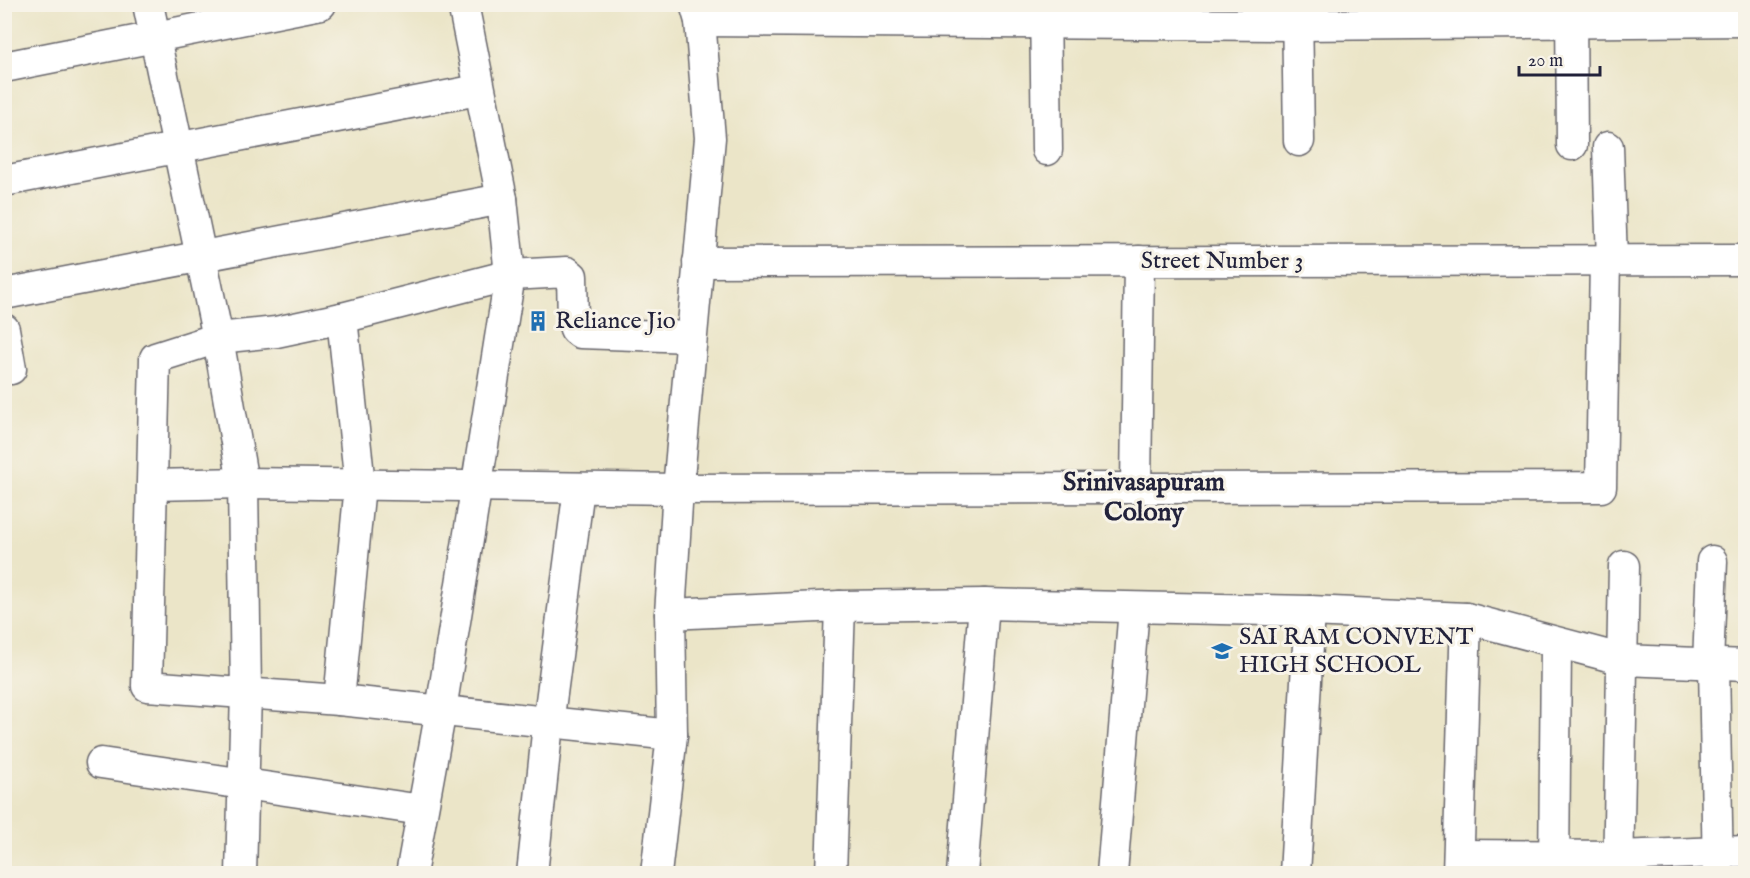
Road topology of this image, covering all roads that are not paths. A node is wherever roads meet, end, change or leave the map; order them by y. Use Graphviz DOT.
graph roads {
  1 [pos="148,4"];
  2 [pos="321,4"];
  3 [pos="462,4"];
  4 [pos="698,13"];
  5 [pos="1571,13"];
  6 [pos="1046,14"];
  7 [pos="1297,15"];
  8 [pos="1746,21"];
  9 [pos="153,37"];
  10 [pos="4,67"];
  11 [pos="478,90"];
  12 [pos="1299,141"];
  13 [pos="1572,145"];
  14 [pos="1608,147"];
  15 [pos="178,148"];
  16 [pos="1047,150"];
  17 [pos="4,181"];
  18 [pos="502,200"];
  19 [pos="200,256"];
  20 [pos="1608,260"];
  21 [pos="1746,260"];
  22 [pos="1139,261"];
  23 [pos="698,262"];
  24 [pos="510,275"];
  25 [pos="4,294"];
  26 [pos="342,318"];
  27 [pos="4,329"];
  28 [pos="691,337"];
  29 [pos="218,338"];
  30 [pos="11,369"];
  31 [pos="243,483"];
  32 [pos="153,485"];
  33 [pos="360,485"];
  34 [pos="474,486"];
  35 [pos="1136,487"];
  36 [pos="579,488"];
  37 [pos="678,489"];
  38 [pos="1712,561"];
  39 [pos="1624,566"];
  40 [pos="984,604"];
  41 [pos="840,606"];
  42 [pos="1134,608"];
  43 [pos="1310,611"];
  44 [pos="670,614"];
  45 [pos="1467,618"];
  46 [pos="1556,643"];
  47 [pos="1624,660"];
  48 [pos="1711,665"];
  49 [pos="1746,665"];
  50 [pos="246,692"];
  51 [pos="339,700"];
  52 [pos="441,710"];
  53 [pos="548,724"];
  54 [pos="672,735"];
  55 [pos="100,763"];
  56 [pos="244,783"];
  57 [pos="422,810"];
  58 [pos="1728,859"];
  59 [pos="1458,864"];
  60 [pos="1554,865"];
  61 [pos="1619,865"];
  62 [pos="241,873"];
  63 [pos="411,873"];
  64 [pos="532,873"];
  65 [pos="656,873"];
  66 [pos="831,873"];
  67 [pos="962,873"];
  68 [pos="1112,873"];
  69 [pos="1295,873"];
  1 -- 9 [label="street"];
  2 -- 9 [label="street"];
  3 -- 11 [label="street"];
  4 -- 6 [label="street"];
  4 -- 23 [label="street"];
  5 -- 7 [label="street"];
  5 -- 8 [label="street"];
  5 -- 13 [label="street"];
  6 -- 7 [label="street"];
  6 -- 16 [label="street"];
  7 -- 12 [label="street"];
  9 -- 10 [label="street"];
  9 -- 15 [label="street"];
  11 -- 15 [label="street"];
  11 -- 18 [label="street"];
  14 -- 20 [label="street"];
  15 -- 17 [label="street"];
  15 -- 19 [label="street"];
  18 -- 19 [label="street"];
  18 -- 24 [label="street"];
  19 -- 25 [label="street"];
  19 -- 29 [label="street"];
  20 -- 21 [label="street, Street Number 3"];
  20 -- 22 [label="street, Street Number 3"];
  20 -- 35 [label="street"];
  22 -- 23 [label="street, Street Number 3"];
  22 -- 35 [label="street"];
  23 -- 28 [label="street"];
  24 -- 26 [label="street"];
  24 -- 28 [label="street"];
  24 -- 34 [label="street"];
  26 -- 29 [label="street"];
  26 -- 33 [label="street"];
  27 -- 30 [label="street"];
  28 -- 37 [label="street"];
  29 -- 31 [label="street"];
  29 -- 32 [label="street"];
  31 -- 32 [label="street"];
  31 -- 33 [label="street"];
  31 -- 50 [label="street"];
  32 -- 50 [label="street"];
  33 -- 34 [label="street"];
  33 -- 51 [label="street"];
  34 -- 36 [label="street"];
  34 -- 52 [label="street"];
  35 -- 37 [label="street"];
  36 -- 37 [label="street"];
  36 -- 53 [label="street"];
  37 -- 44 [label="street"];
  38 -- 48 [label="street"];
  39 -- 47 [label="street"];
  40 -- 41 [label="street"];
  40 -- 42 [label="street"];
  40 -- 67 [label="street"];
  41 -- 44 [label="street"];
  41 -- 66 [label="street"];
  42 -- 43 [label="street"];
  42 -- 68 [label="street"];
  43 -- 45 [label="street"];
  43 -- 69 [label="street"];
  44 -- 54 [label="street"];
  45 -- 46 [label="street"];
  45 -- 59 [label="street"];
  46 -- 47 [label="street"];
  46 -- 60 [label="street"];
  47 -- 48 [label="street"];
  47 -- 61 [label="street"];
  48 -- 49 [label="street"];
  48 -- 58 [label="street"];
  50 -- 51 [label="street"];
  50 -- 56 [label="street"];
  51 -- 52 [label="street"];
  52 -- 53 [label="street"];
  52 -- 57 [label="street"];
  53 -- 54 [label="street"];
  53 -- 64 [label="street"];
  54 -- 65 [label="street"];
  55 -- 56 [label="street"];
  56 -- 57 [label="street"];
  56 -- 62 [label="street"];
  57 -- 63 [label="street"];
  58 -- 61 [label="street"];
  59 -- 60 [label="street"];
  60 -- 61 [label="street"];
}
